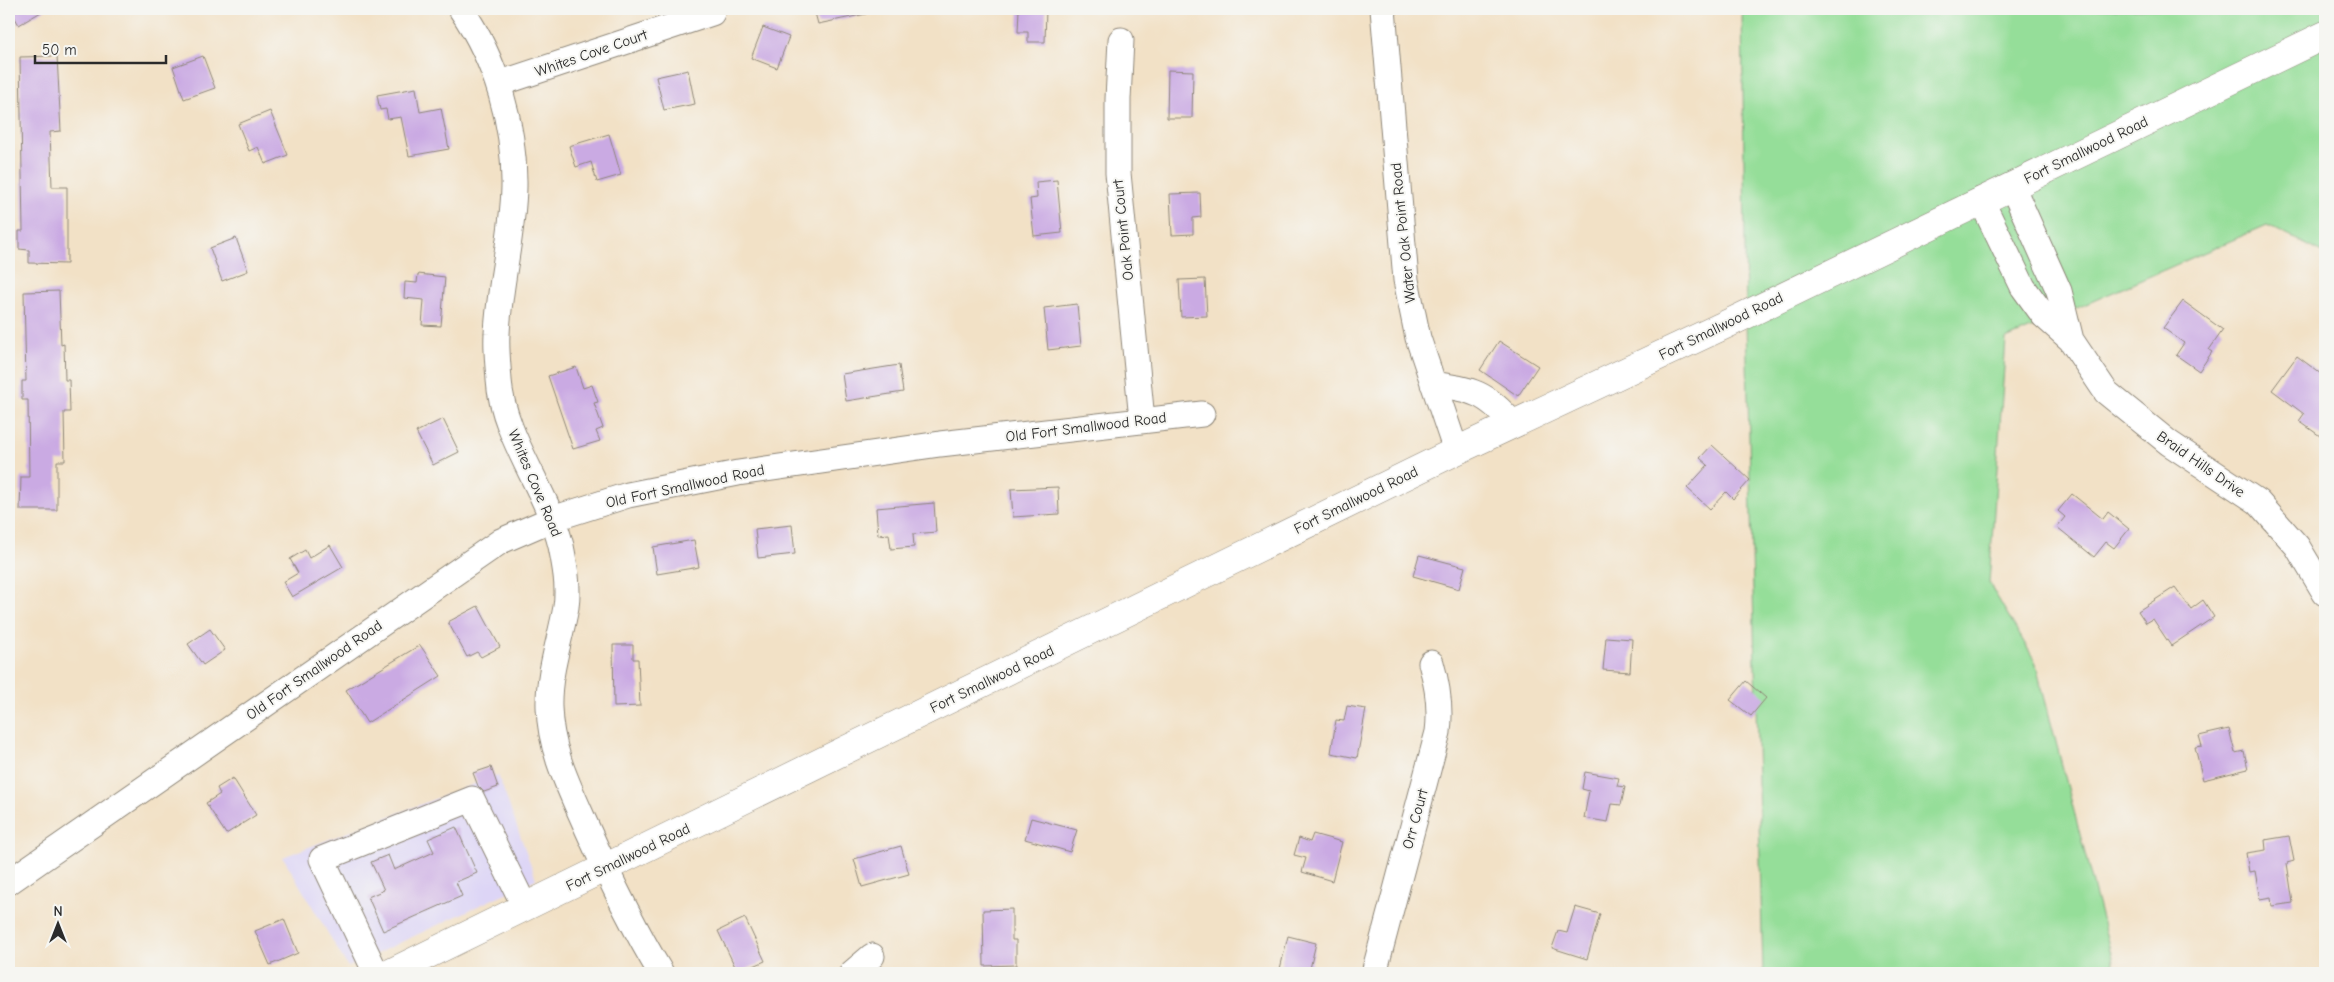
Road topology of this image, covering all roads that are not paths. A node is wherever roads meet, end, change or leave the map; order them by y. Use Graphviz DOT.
graph roads {
  1 [pos="461,9"];
  2 [pos="1383,9"];
  3 [pos="712,13"];
  4 [pos="2325,35"];
  5 [pos="1121,40"];
  6 [pos="498,84"];
  7 [pos="2012,186"];
  8 [pos="1981,200"];
  9 [pos="2071,340"];
  10 [pos="1433,384"];
  11 [pos="1202,414"];
  12 [pos="1142,420"];
  13 [pos="1513,424"];
  14 [pos="1456,451"];
  15 [pos="552,519"];
  16 [pos="2325,593"];
  17 [pos="1431,663"];
  18 [pos="605,868"];
  19 [pos="9,882"];
  20 [pos="525,907"];
  21 [pos="872,956"];
  22 [pos="376,973"];
  23 [pos="390,973"];
  24 [pos="662,973"];
  25 [pos="852,973"];
  26 [pos="1374,973"];
  1 -- 6 [label="street, Whites Cove Road"];
  2 -- 10 [label="street, Water Oak Point Road"];
  3 -- 6 [label="street, Whites Cove Court"];
  4 -- 7 [label="main road, Fort Smallwood Road"];
  5 -- 12 [label="street, Oak Point Court"];
  6 -- 15 [label="street, Whites Cove Road"];
  7 -- 8 [label="main road, Fort Smallwood Road"];
  7 -- 9 [label="street, Braid Hills Drive"];
  8 -- 9 [label="street, Braid Hills Drive"];
  8 -- 13 [label="main road, Fort Smallwood Road"];
  9 -- 16 [label="street, Braid Hills Drive"];
  10 -- 13 [label="street"];
  10 -- 14 [label="street, Water Oak Point Road"];
  11 -- 12 [label="street, Old Fort Smallwood Road"];
  12 -- 15 [label="street, Old Fort Smallwood Road"];
  13 -- 14 [label="main road, Fort Smallwood Road"];
  14 -- 18 [label="main road, Fort Smallwood Road"];
  15 -- 18 [label="street, Whites Cove Road"];
  15 -- 19 [label="street, Old Fort Smallwood Road"];
  17 -- 26 [label="street, Orr Court"];
  18 -- 20 [label="main road, Fort Smallwood Road"];
  18 -- 24 [label="street, Whites Cove Road"];
  20 -- 22 [label="street"];
  20 -- 23 [label="main road, Fort Smallwood Road"];
  21 -- 25 [label="street"];
}
